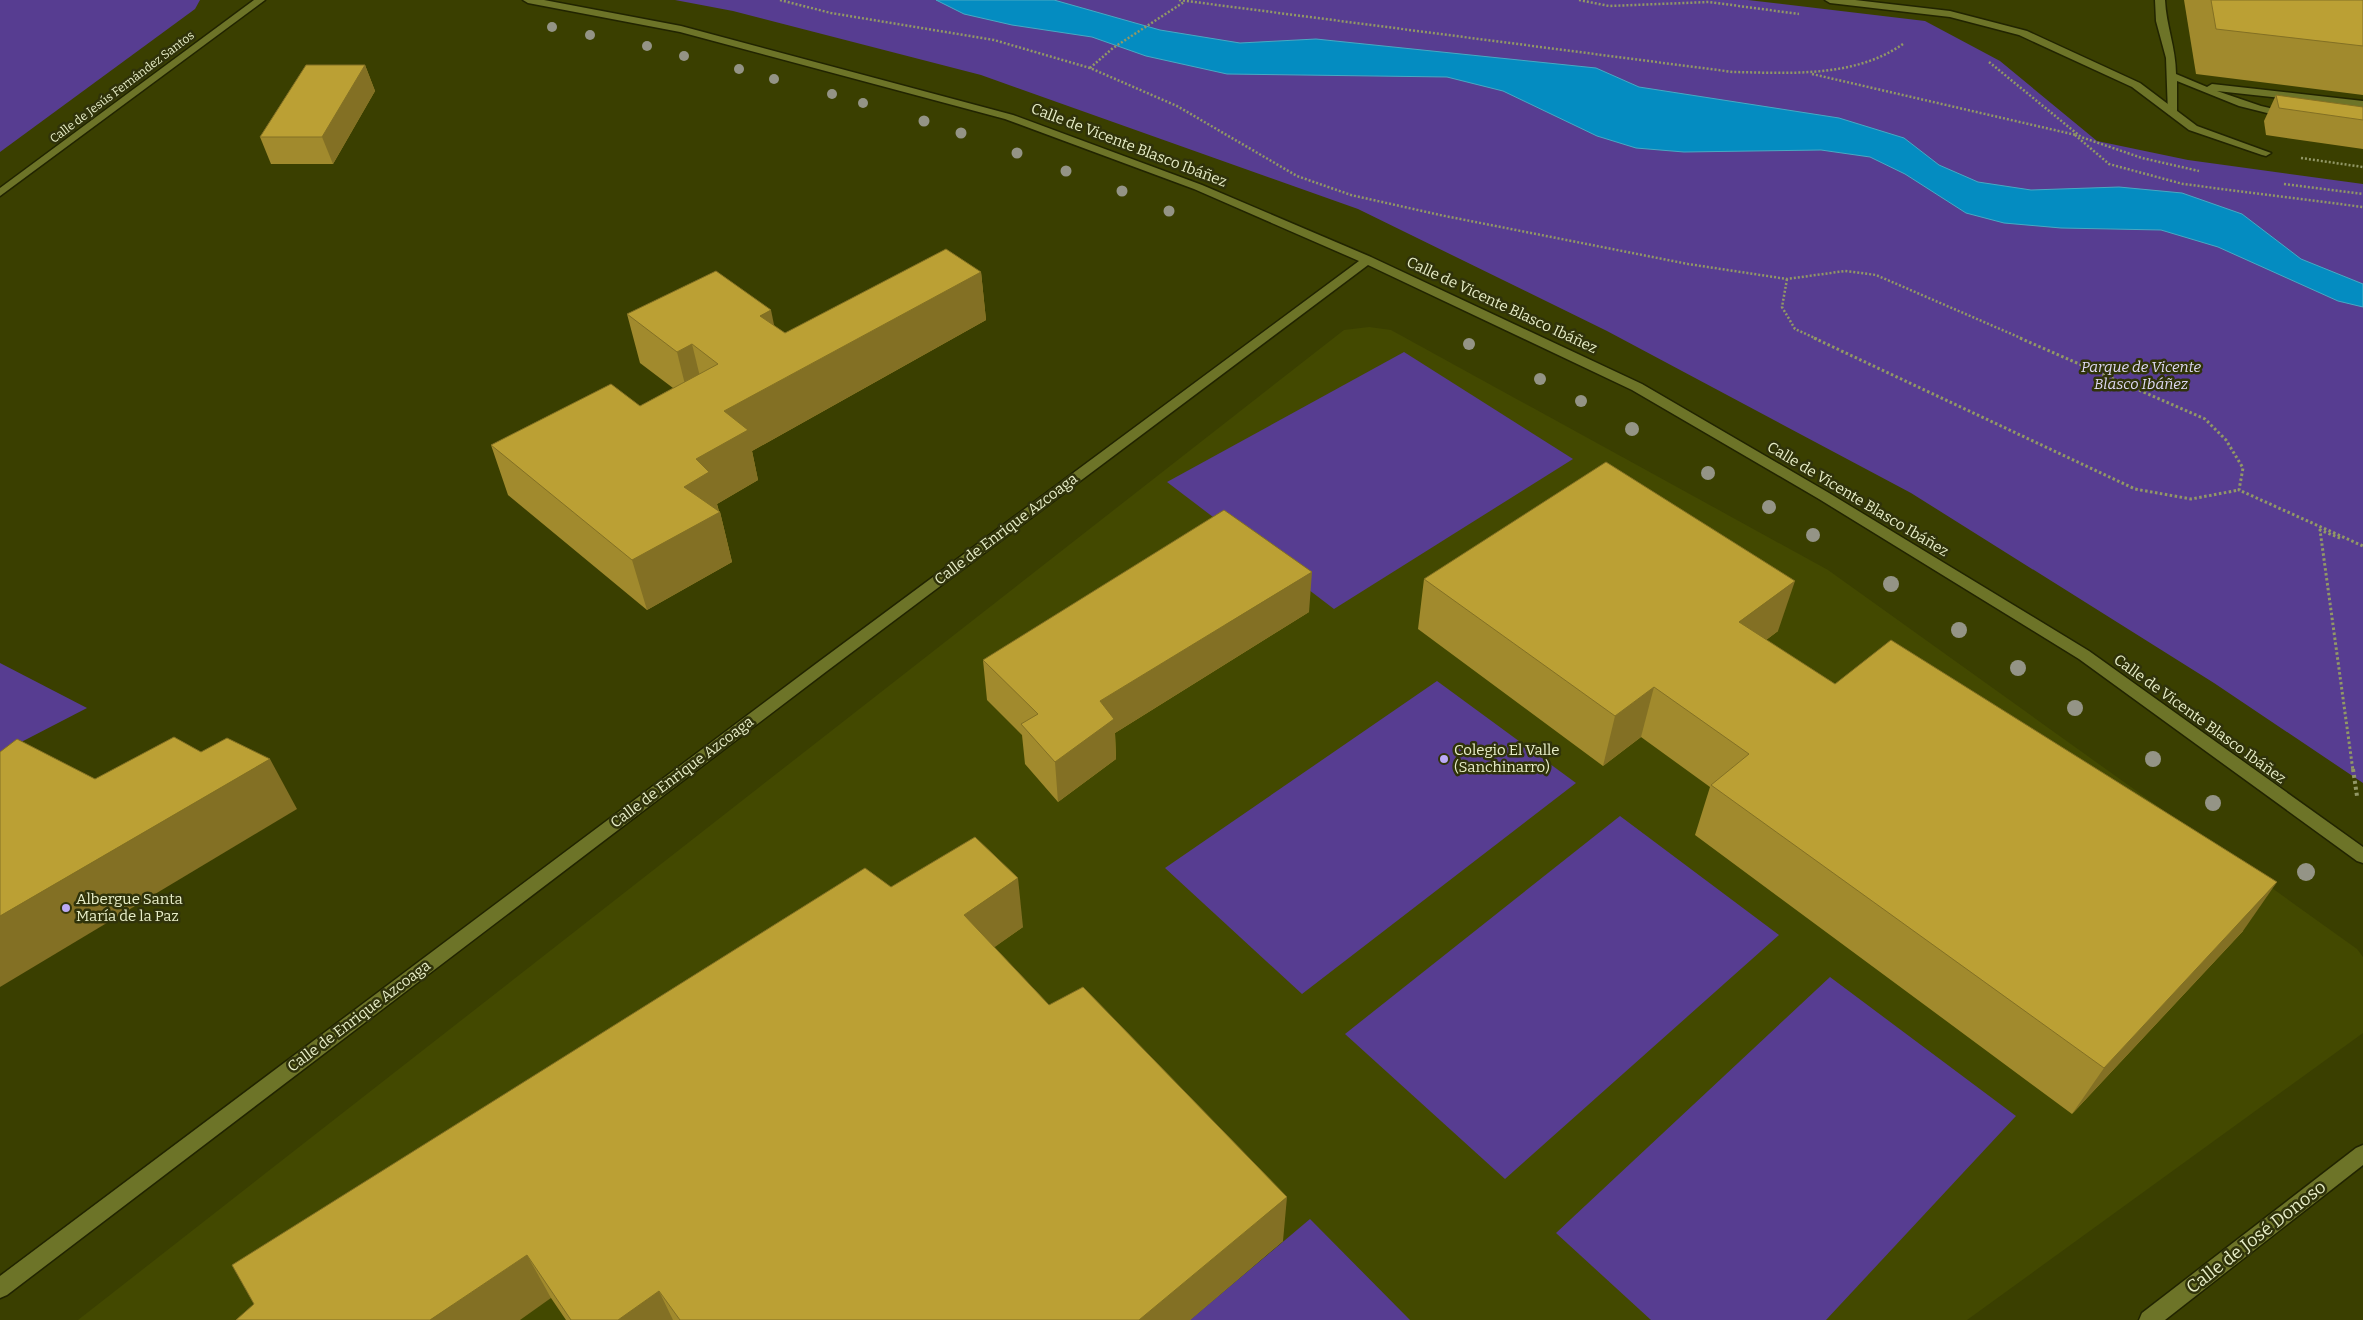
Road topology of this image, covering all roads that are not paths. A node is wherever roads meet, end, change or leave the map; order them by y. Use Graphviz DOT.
graph roads {
  1 [pos="260,0"];
  2 [pos="528,0"];
  3 [pos="1830,0"];
  4 [pos="2160,0"];
  5 [pos="2171,75"];
  6 [pos="2196,85"];
  7 [pos="2363,104"];
  8 [pos="2172,112"];
  9 [pos="2298,117"];
  10 [pos="2266,153"];
  11 [pos="0,194"];
  12 [pos="1368,260"];
  13 [pos="2363,856"];
  14 [pos="2363,1154"];
  15 [pos="0,1288"];
  16 [pos="2149,1320"];
  1 -- 11 [label="street, Calle de Jesús Fernández Santos"];
  2 -- 12 [label="street, Calle de Vicente Blasco Ibáñez"];
  3 -- 8 [label="street"];
  4 -- 5 [label="street"];
  5 -- 6 [label="street"];
  5 -- 8 [label="street"];
  6 -- 7 [label="street"];
  6 -- 9 [label="street"];
  8 -- 10 [label="street"];
  12 -- 13 [label="street, Calle de Vicente Blasco Ibáñez"];
  12 -- 15 [label="street, Calle de Enrique Azcoaga"];
  14 -- 16 [label="street, Calle de José Donoso"];
}
